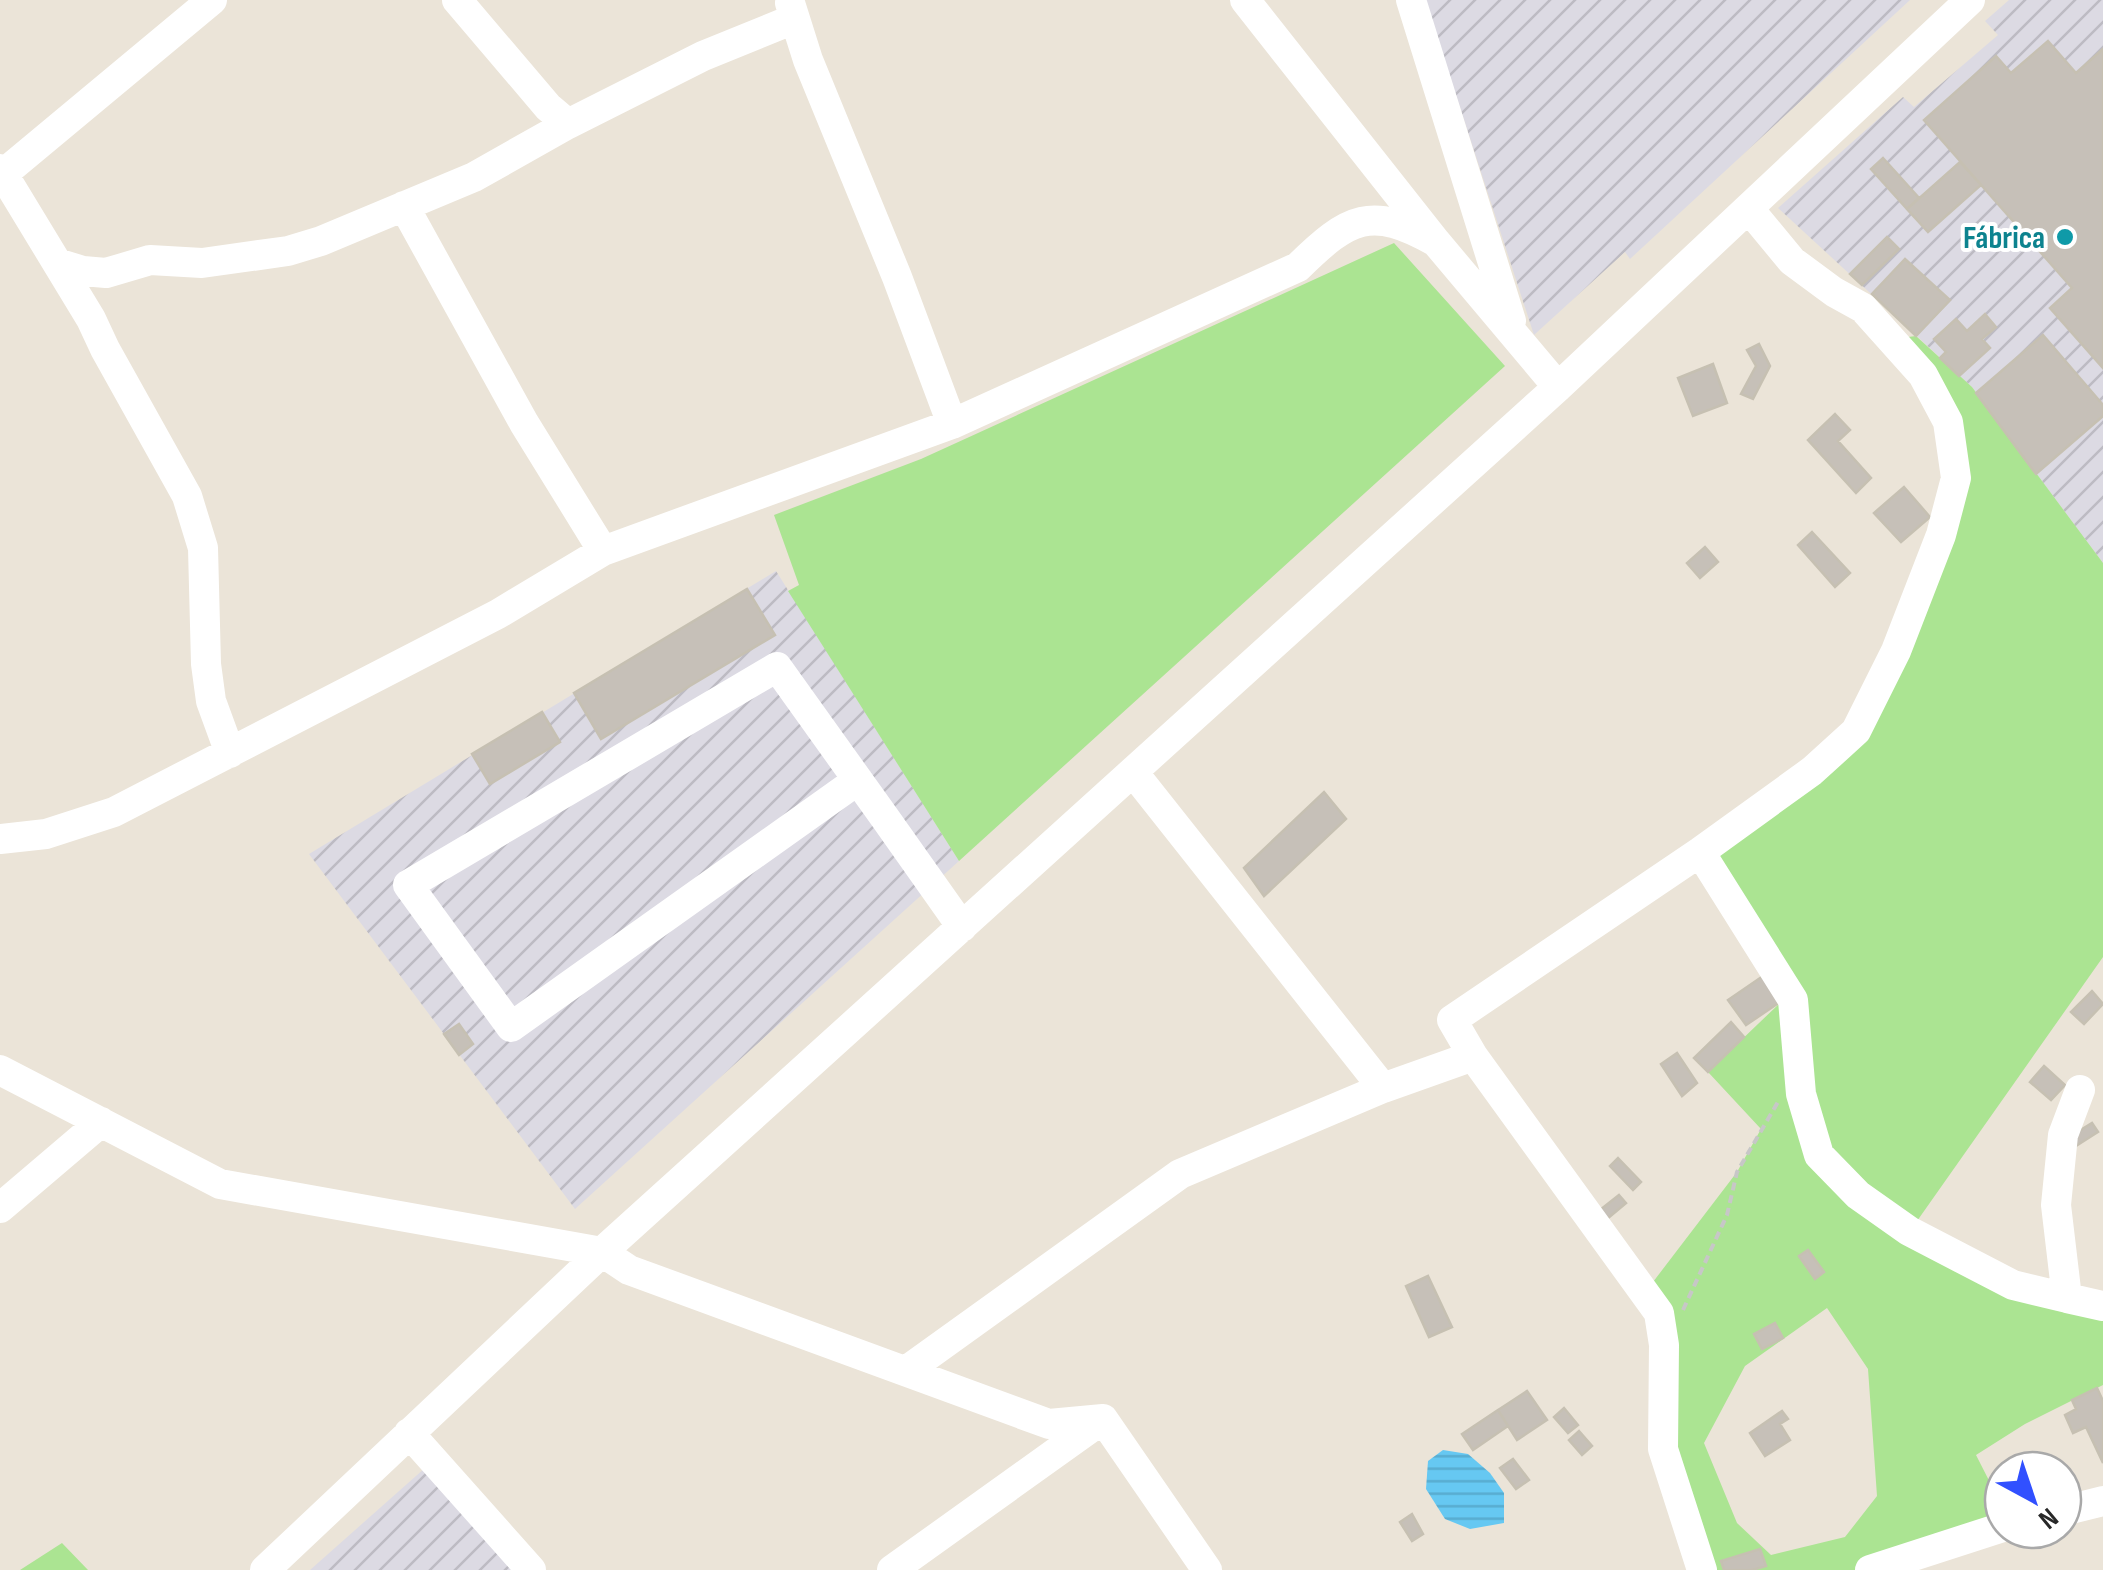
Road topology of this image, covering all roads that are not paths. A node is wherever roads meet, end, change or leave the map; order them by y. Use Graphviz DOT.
graph roads {
  1 [pos="212,0"];
  2 [pos="457,0"];
  3 [pos="1245,0"];
  4 [pos="1410,0"];
  5 [pos="1970,0"];
  6 [pos="792,9"];
  7 [pos="568,124"];
  8 [pos="1,172"];
  9 [pos="404,206"];
  10 [pos="1749,209"];
  11 [pos="1436,242"];
  12 [pos="58,263"];
  13 [pos="106,274"];
  14 [pos="92,318"];
  15 [pos="1514,334"];
  16 [pos="1558,387"];
  17 [pos="952,424"];
  18 [pos="603,551"];
  19 [pos="230,753"];
  20 [pos="1133,772"];
  21 [pos="858,780"];
  22 [pos="0,840"];
  23 [pos="1700,852"];
  24 [pos="962,927"];
  25 [pos="1473,1056"];
  26 [pos="0,1070"];
  27 [pos="1383,1088"];
  28 [pos="2080,1090"];
  29 [pos="101,1122"];
  30 [pos="0,1208"];
  31 [pos="602,1252"];
  32 [pos="2067,1298"];
  33 [pos="2103,1306"];
  34 [pos="906,1372"];
  35 [pos="1103,1419"];
  36 [pos="409,1434"];
  37 [pos="1983,1534"];
  38 [pos="265,1570"];
  39 [pos="531,1570"];
  40 [pos="892,1570"];
  41 [pos="1207,1570"];
  42 [pos="1702,1570"];
  43 [pos="1870,1570"];
  1 -- 8 [label="street"];
  2 -- 7 [label="street"];
  3 -- 11 [label="street"];
  4 -- 15 [label="street"];
  5 -- 10 [label="street"];
  6 -- 7 [label="street"];
  6 -- 17 [label="street"];
  7 -- 9 [label="street"];
  8 -- 12 [label="street"];
  9 -- 13 [label="street"];
  9 -- 18 [label="street"];
  10 -- 16 [label="street"];
  10 -- 23 [label="street"];
  11 -- 15 [label="street"];
  11 -- 17 [label="street"];
  12 -- 13 [label="street"];
  12 -- 14 [label="street"];
  13 -- 14 [label="street"];
  14 -- 19 [label="street"];
  15 -- 16 [label="street"];
  16 -- 20 [label="street"];
  17 -- 18 [label="street"];
  18 -- 19 [label="street"];
  19 -- 22 [label="street"];
  20 -- 24 [label="street"];
  20 -- 27 [label="street"];
  21 -- 21 [label="street"];
  21 -- 24 [label="street"];
  23 -- 25 [label="street"];
  23 -- 32 [label="street"];
  24 -- 31 [label="street"];
  25 -- 27 [label="street"];
  25 -- 42 [label="street"];
  26 -- 29 [label="street"];
  27 -- 34 [label="street"];
  28 -- 32 [label="street"];
  29 -- 30 [label="street"];
  29 -- 31 [label="street"];
  31 -- 34 [label="street"];
  31 -- 36 [label="street"];
  32 -- 33 [label="street"];
  34 -- 35 [label="street"];
  35 -- 40 [label="street"];
  35 -- 41 [label="street"];
  36 -- 38 [label="street"];
  36 -- 39 [label="street"];
  37 -- 43 [label="street"];
}
